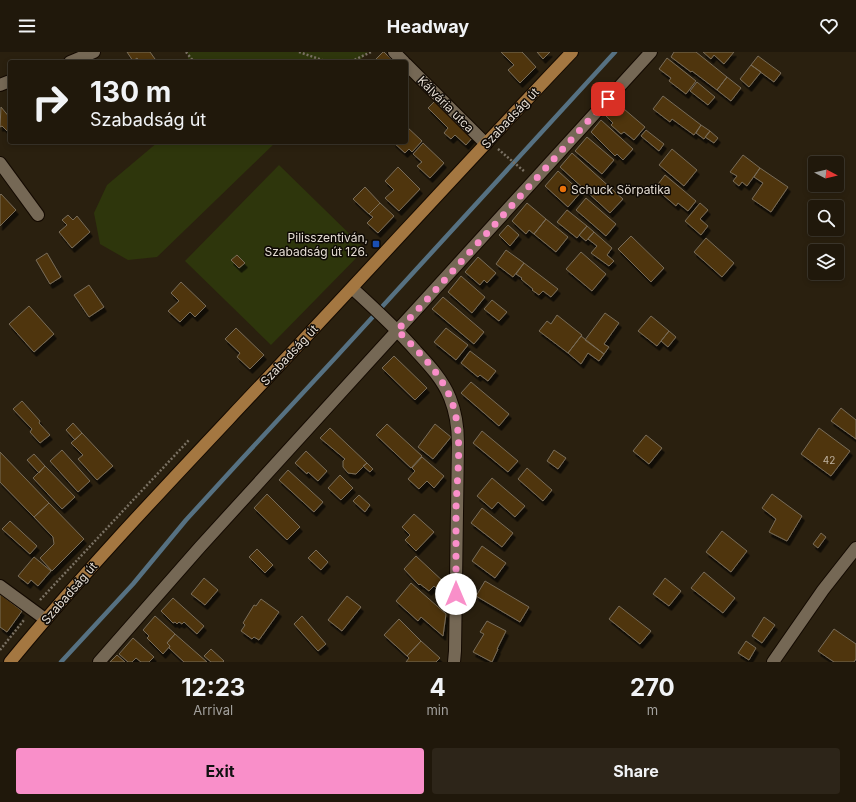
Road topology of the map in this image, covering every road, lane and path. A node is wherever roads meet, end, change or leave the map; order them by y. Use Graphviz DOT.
graph roads {
  1 [pos="94,52"];
  2 [pos="186,52"];
  3 [pos="299,52"];
  4 [pos="371,52"];
  5 [pos="394,52"];
  6 [pos="572,52"];
  7 [pos="651,52"];
  8 [pos="75,60"];
  9 [pos="192,60"];
  10 [pos="322,60"];
  11 [pos="356,60"];
  12 [pos="402,60"];
  13 [pos="408,66"];
  14 [pos="486,144"];
  15 [pos="502,152"];
  16 [pos="0,163"];
  17 [pos="518,167"];
  18 [pos="38,215"];
  19 [pos="352,288"];
  20 [pos="393,326"];
  21 [pos="856,548"];
  22 [pos="0,586"];
  23 [pos="45,619"];
  24 [pos="10,662"];
  25 [pos="99,662"];
  26 [pos="454,662"];
  27 [pos="773,662"];
  1 -- 8 [label="street"];
  2 -- 9 [label="path"];
  3 -- 10 [label="path"];
  4 -- 11 [label="path"];
  5 -- 12 [label="street"];
  6 -- 14 [label="main road, Szabadság út"];
  7 -- 20 [label="street"];
  13 -- 14 [label="street, Kálvária utca"];
  14 -- 19 [label="main road, Szabadság út"];
  15 -- 17 [label="path"];
  16 -- 18 [label="street"];
  19 -- 20 [label="street"];
  19 -- 23 [label="main road, Szabadság út"];
  20 -- 25 [label="street"];
  20 -- 26 [label="street"];
  21 -- 27 [label="street"];
  22 -- 23 [label="street"];
  23 -- 24 [label="main road, Szabadság út"];
}
